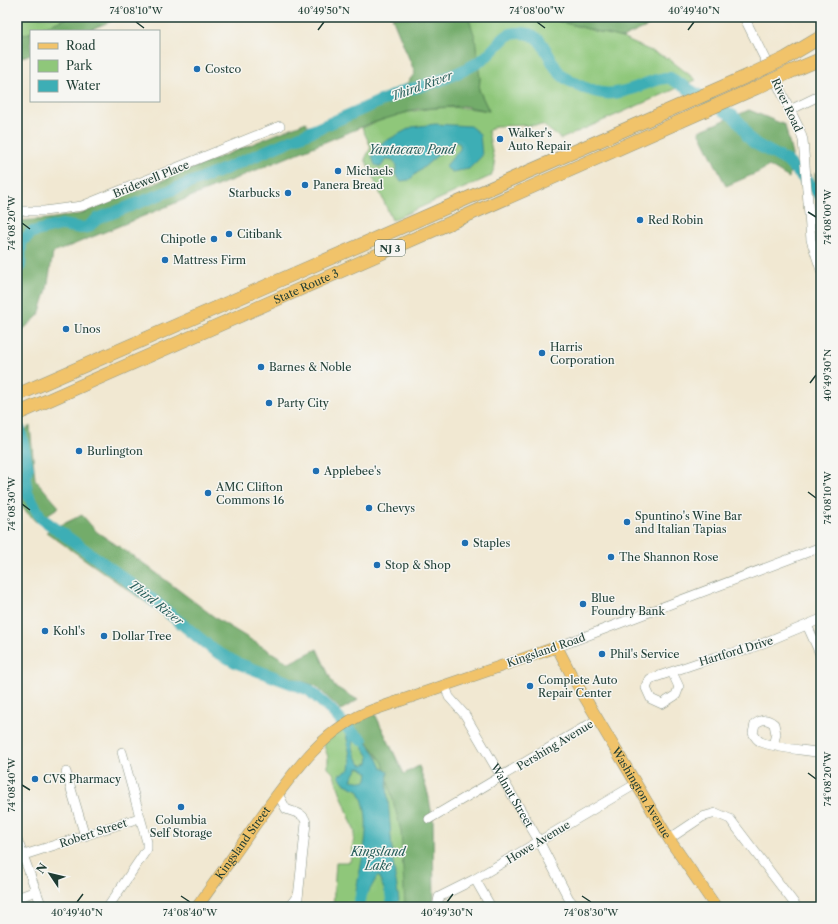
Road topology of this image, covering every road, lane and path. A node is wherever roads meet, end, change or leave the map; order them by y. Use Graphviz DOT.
graph roads {
  1 [pos="744,17"];
  2 [pos="821,37"];
  3 [pos="821,43"];
  4 [pos="784,59"];
  5 [pos="821,59"];
  6 [pos="821,67"];
  7 [pos="790,72"];
  8 [pos="821,95"];
  9 [pos="790,110"];
  10 [pos="280,126"];
  11 [pos="17,211"];
  12 [pos="821,270"];
  13 [pos="184,339"];
  14 [pos="37,386"];
  15 [pos="17,390"];
  16 [pos="17,395"];
  17 [pos="17,414"];
  18 [pos="17,423"];
  19 [pos="821,547"];
  20 [pos="821,620"];
  21 [pos="808,626"];
  22 [pos="557,647"];
  23 [pos="821,656"];
  24 [pos="672,672"];
  25 [pos="445,685"];
  26 [pos="598,719"];
  27 [pos="773,745"];
  28 [pos="122,752"];
  29 [pos="821,753"];
  30 [pos="66,772"];
  31 [pos="501,777"];
  32 [pos="289,779"];
  33 [pos="636,784"];
  34 [pos="278,794"];
  35 [pos="139,818"];
  36 [pos="429,819"];
  37 [pos="85,836"];
  38 [pos="17,839"];
  39 [pos="669,839"];
  40 [pos="539,841"];
  41 [pos="24,855"];
  42 [pos="475,879"];
  43 [pos="36,891"];
  44 [pos="298,895"];
  45 [pos="17,898"];
  46 [pos="42,907"];
  47 [pos="108,907"];
  48 [pos="197,907"];
  49 [pos="289,907"];
  50 [pos="297,907"];
  51 [pos="437,907"];
  52 [pos="491,907"];
  53 [pos="576,907"];
  54 [pos="716,907"];
  55 [pos="797,907"];
  1 -- 9 [label="street, River Road"];
  2 -- 4 [label="highway"];
  3 -- 4 [label="highway, NJ 3"];
  4 -- 14 [label="highway, State Route 3 / NJ 3, bridge"];
  5 -- 7 [label="highway, NJ 3"];
  6 -- 7 [label="highway"];
  7 -- 13 [label="highway, State Route 3 / NJ 3, bridge"];
  8 -- 9 [label="street"];
  9 -- 12 [label="street, River Road"];
  10 -- 11 [label="street, Bridewell Place"];
  13 -- 17 [label="highway, State Route 3 / NJ 3"];
  13 -- 18 [label="highway"];
  14 -- 15 [label="highway"];
  14 -- 16 [label="highway, State Route 3 / NJ 3"];
  19 -- 22 [label="street, Kingsland Road"];
  20 -- 21 [label="street, Hartford Drive"];
  21 -- 23 [label="street"];
  21 -- 24 [label="street, Hartford Drive"];
  22 -- 25 [label="main road, Kingsland Road"];
  22 -- 26 [label="main road, Washington Avenue"];
  25 -- 31 [label="street, Walnut Street"];
  25 -- 32 [label="main road, Kingsland Road"];
  26 -- 31 [label="street, Pershing Avenue"];
  26 -- 33 [label="main road, Washington Avenue"];
  27 -- 29 [label="street"];
  28 -- 35 [label="street"];
  30 -- 37 [label="street"];
  31 -- 36 [label="street, Pershing Avenue"];
  31 -- 40 [label="street, Walnut Street"];
  32 -- 34 [label="main road, Kingsland Street"];
  33 -- 39 [label="main road, Washington Avenue"];
  33 -- 40 [label="street, Howe Avenue"];
  34 -- 44 [label="street"];
  34 -- 48 [label="main road, Kingsland Street"];
  35 -- 37 [label="street, Robert Street"];
  35 -- 47 [label="street"];
  37 -- 41 [label="street, Robert Street"];
  38 -- 41 [label="street"];
  39 -- 54 [label="main road, Washington Avenue"];
  39 -- 55 [label="street"];
  40 -- 42 [label="street, Howe Avenue"];
  40 -- 53 [label="street, Walnut Street"];
  41 -- 43 [label="street"];
  42 -- 51 [label="street, Howe Avenue"];
  42 -- 52 [label="street"];
  43 -- 45 [label="street"];
  43 -- 46 [label="street"];
  44 -- 49 [label="street"];
  44 -- 50 [label="street"];
}
